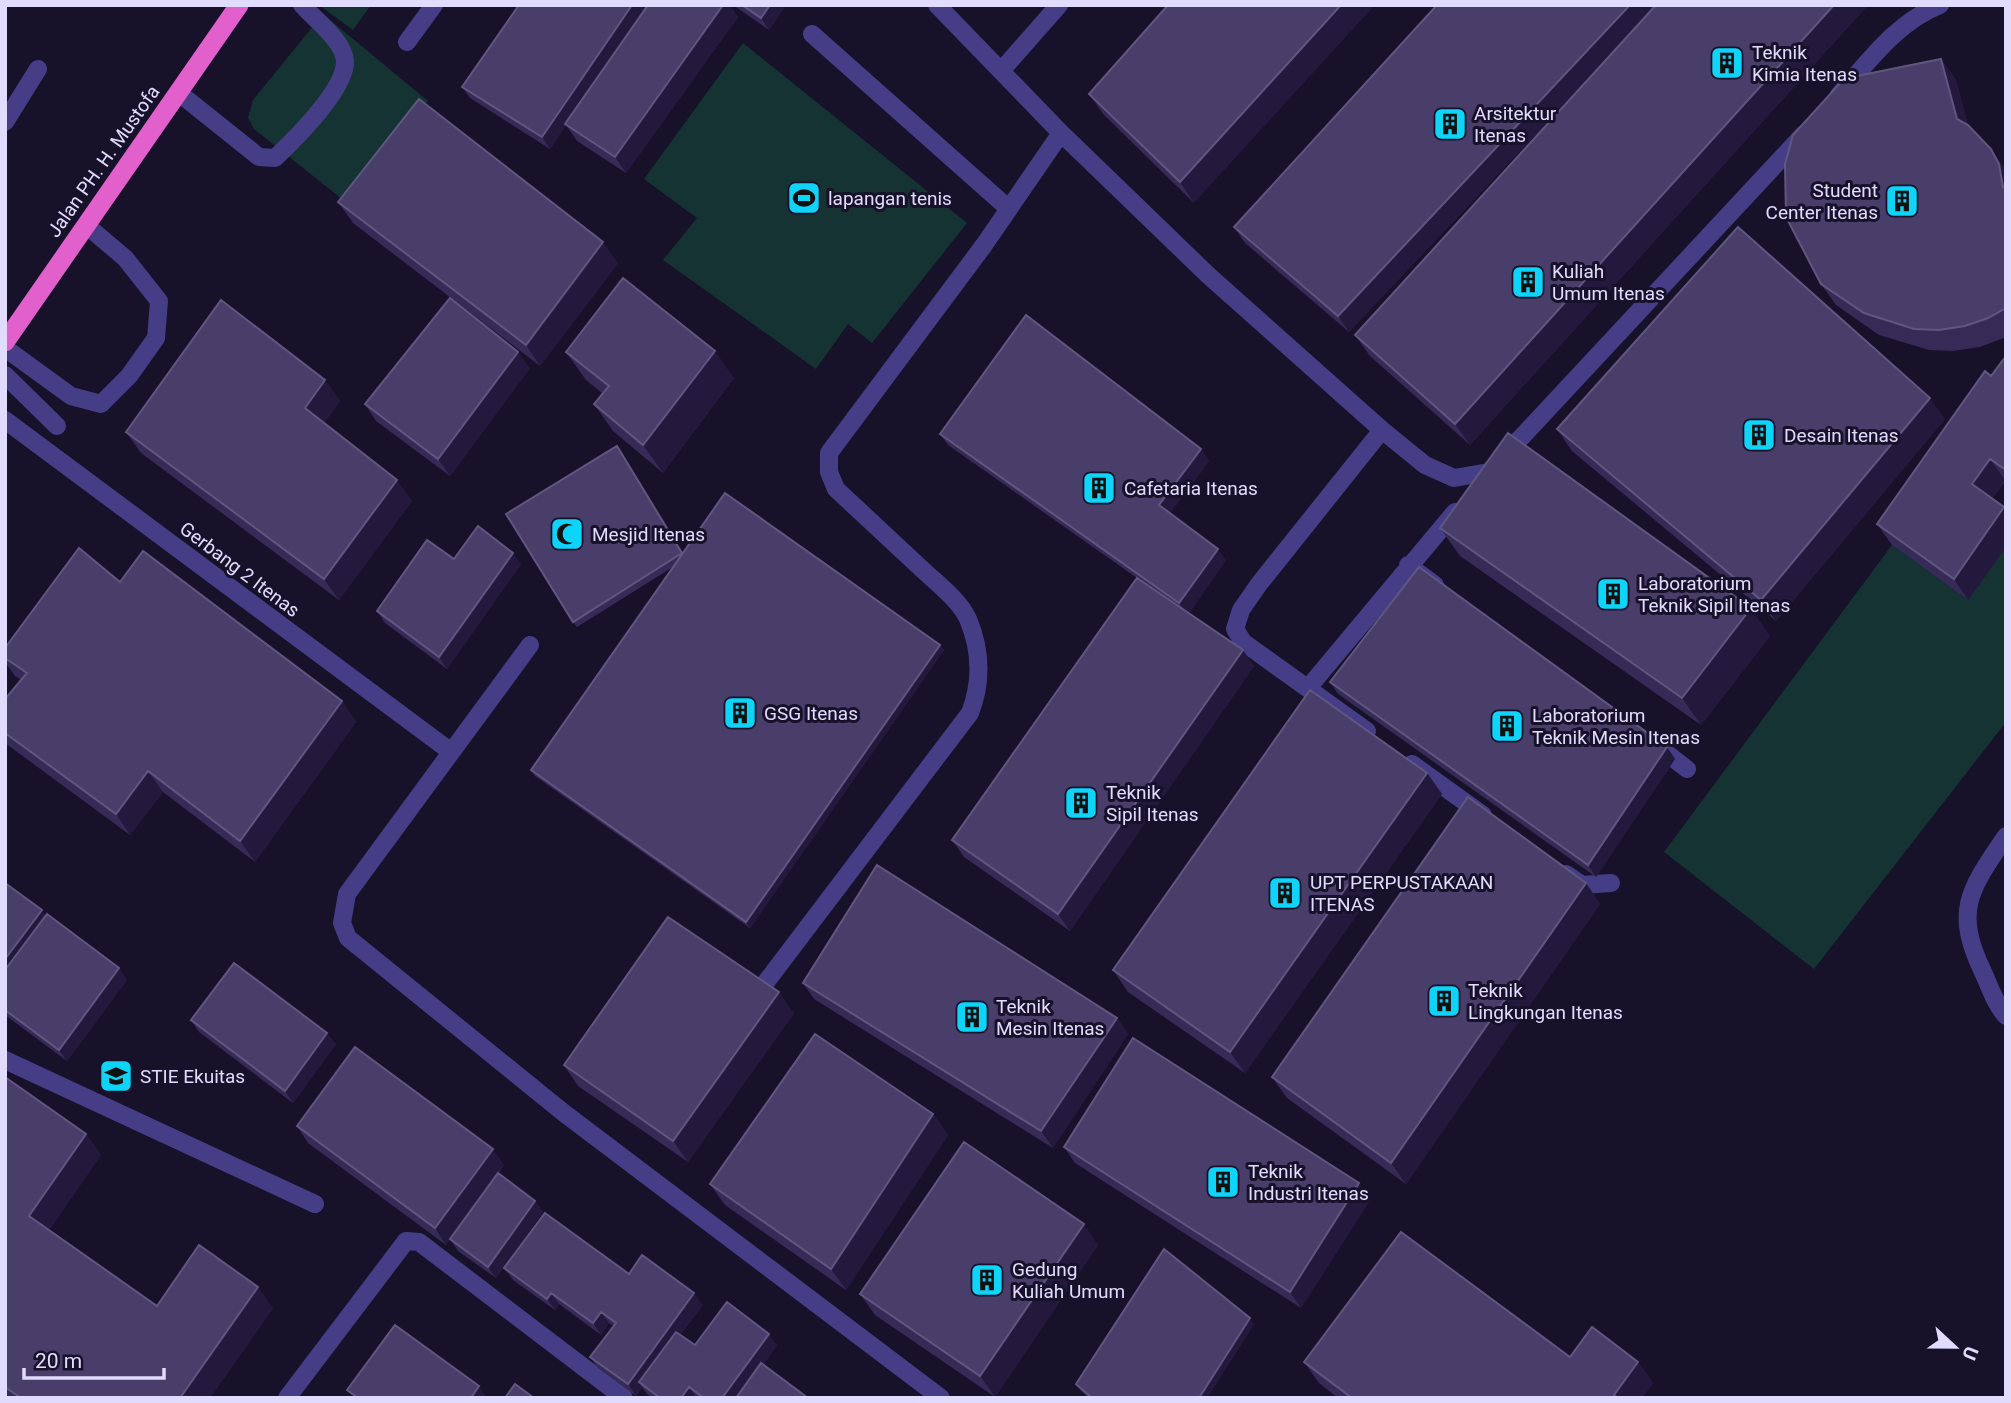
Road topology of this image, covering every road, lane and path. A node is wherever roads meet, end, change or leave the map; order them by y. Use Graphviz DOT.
graph roads {
  1 [pos="239,5"];
  2 [pos="302,5"];
  3 [pos="434,5"];
  4 [pos="1059,5"];
  5 [pos="1940,5"];
  6 [pos="941,6"];
  7 [pos="812,34"];
  8 [pos="407,42"];
  9 [pos="38,69"];
  10 [pos="1001,71"];
  11 [pos="178,93"];
  12 [pos="5,122"];
  13 [pos="1060,133"];
  14 [pos="1009,209"];
  15 [pos="86,225"];
  16 [pos="5,342"];
  17 [pos="5,348"];
  18 [pos="5,375"];
  19 [pos="5,420"];
  20 [pos="57,426"];
  21 [pos="1382,430"];
  22 [pos="1489,472"];
  23 [pos="1408,565"];
  24 [pos="1450,595"];
  25 [pos="530,645"];
  26 [pos="1308,688"];
  27 [pos="1641,734"];
  28 [pos="450,751"];
  29 [pos="1687,769"];
  30 [pos="1494,823"];
  31 [pos="2006,836"];
  32 [pos="1549,863"];
  33 [pos="1611,883"];
  34 [pos="766,982"];
  35 [pos="2006,1016"];
  36 [pos="5,1060"];
  37 [pos="315,1205"];
  38 [pos="287,1398"];
  39 [pos="624,1398"];
  40 [pos="941,1398"];
  1 -- 11 [label="highway, Jalan PH. H. Mustofa"];
  2 -- 11 [label="street"];
  3 -- 8 [label="street"];
  4 -- 10 [label="street"];
  5 -- 22 [label="street"];
  6 -- 10 [label="street"];
  7 -- 14 [label="street"];
  9 -- 12 [label="street"];
  10 -- 13 [label="street"];
  11 -- 15 [label="highway, Jalan PH. H. Mustofa"];
  13 -- 14 [label="street"];
  13 -- 21 [label="street"];
  14 -- 34 [label="street"];
  15 -- 16 [label="highway, Jalan PH. H. Mustofa"];
  15 -- 17 [label="street"];
  18 -- 20 [label="street"];
  19 -- 28 [label="street, Gerbang 2 Itenas"];
  21 -- 22 [label="street"];
  21 -- 26 [label="street"];
  22 -- 23 [label="street"];
  23 -- 24 [label="street"];
  23 -- 26 [label="street"];
  25 -- 28 [label="street"];
  26 -- 30 [label="street"];
  27 -- 29 [label="street"];
  28 -- 40 [label="street"];
  31 -- 35 [label="street"];
  32 -- 33 [label="street"];
  36 -- 37 [label="street"];
  38 -- 39 [label="street"];
}
